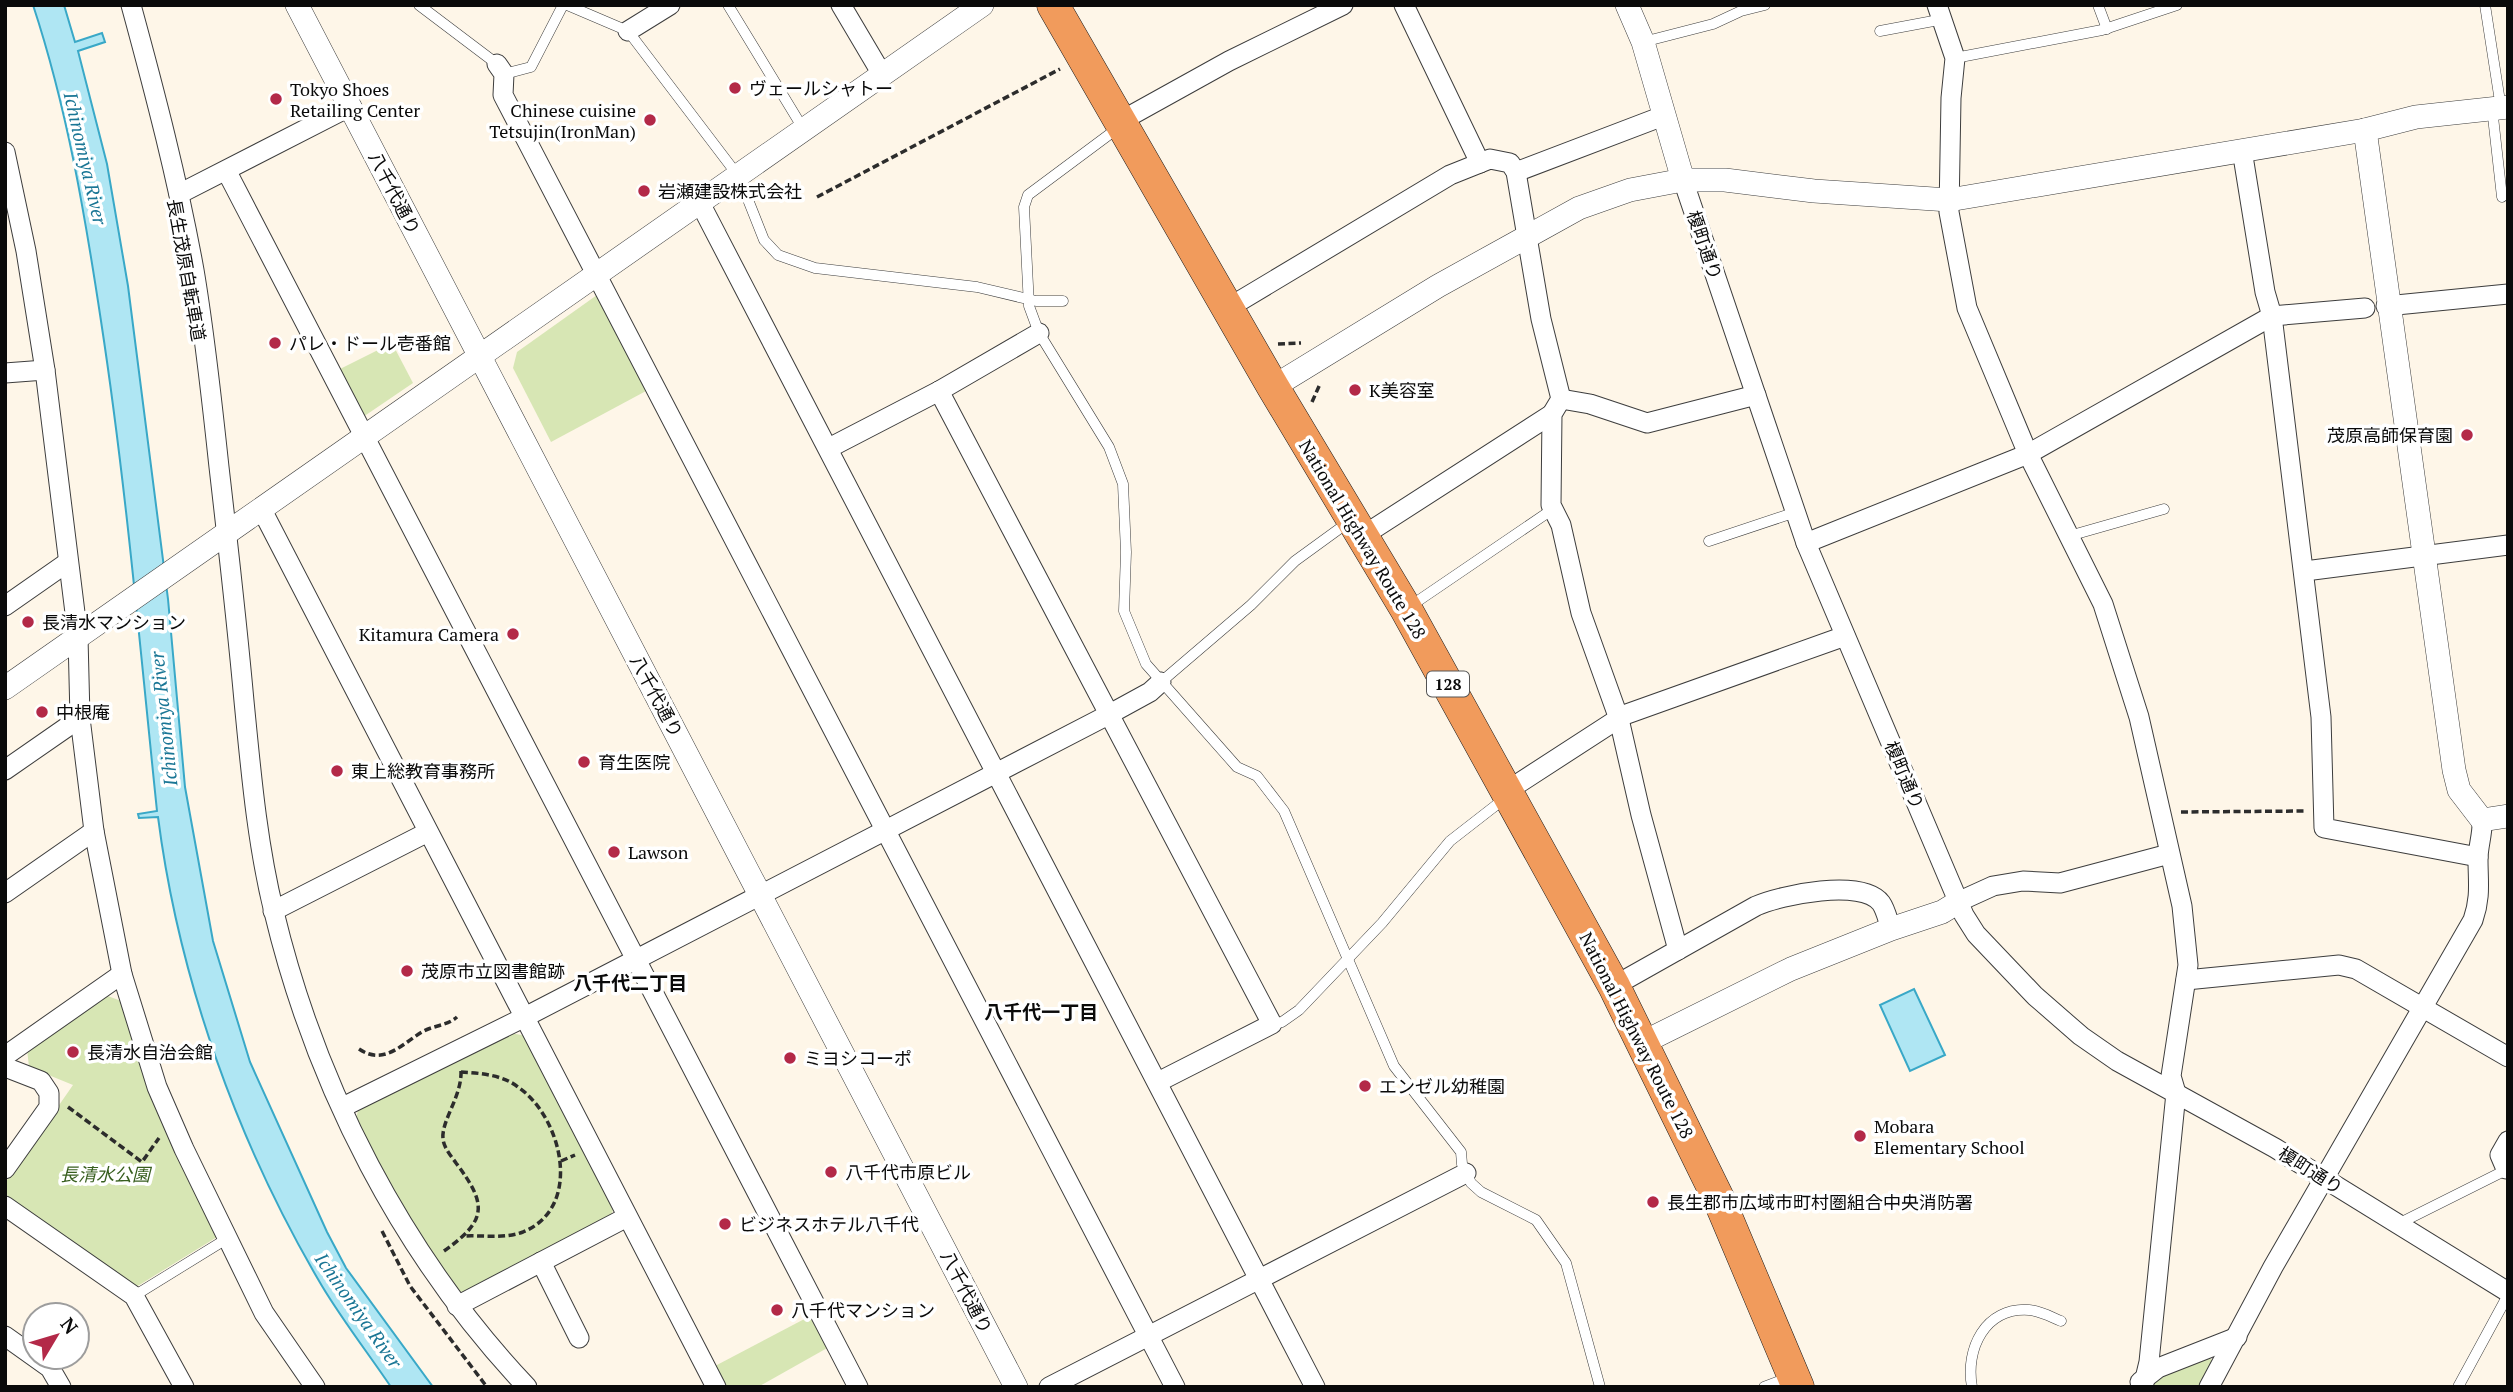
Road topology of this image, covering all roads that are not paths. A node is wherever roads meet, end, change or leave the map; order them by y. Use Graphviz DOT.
graph roads {
  1 [pos="131,5"];
  2 [pos="297,5"];
  3 [pos="419,5"];
  4 [pos="565,5"];
  5 [pos="670,5"];
  6 [pos="727,5"];
  7 [pos="841,5"];
  8 [pos="982,5"];
  9 [pos="1053,5"];
  10 [pos="1343,5"];
  11 [pos="1404,5"];
  12 [pos="1627,5"];
  13 [pos="1765,5"];
  14 [pos="2098,5"];
  15 [pos="2177,5"];
  16 [pos="2485,5"];
  17 [pos="645,12"];
  18 [pos="1940,12"];
  19 [pos="2107,29"];
  20 [pos="628,31"];
  21 [pos="1880,31"];
  22 [pos="1643,42"];
  23 [pos="1955,58"];
  24 [pos="501,69"];
  25 [pos="883,76"];
  26 [pos="351,106"];
  27 [pos="2500,108"];
  28 [pos="1663,116"];
  29 [pos="1121,125"];
  30 [pos="2365,130"];
  31 [pos="804,131"];
  32 [pos="2242,150"];
  33 [pos="5,152"];
  34 [pos="1480,163"];
  35 [pos="227,172"];
  36 [pos="1516,172"];
  37 [pos="739,177"];
  38 [pos="1684,180"];
  39 [pos="179,194"];
  40 [pos="2502,197"];
  41 [pos="1949,200"];
  42 [pos="700,204"];
  43 [pos="1525,238"];
  44 [pos="596,274"];
  45 [pos="2508,294"];
  46 [pos="1028,298"];
  47 [pos="1063,302"];
  48 [pos="2388,306"];
  49 [pos="1228,308"];
  50 [pos="2365,308"];
  51 [pos="2273,316"];
  52 [pos="1039,333"];
  53 [pos="480,356"];
  54 [pos="45,370"];
  55 [pos="5,373"];
  56 [pos="1273,387"];
  57 [pos="939,391"];
  58 [pos="1756,395"];
  59 [pos="1556,406"];
  60 [pos="364,438"];
  61 [pos="829,448"];
  62 [pos="2028,454"];
  63 [pos="1553,509"];
  64 [pos="2164,509"];
  65 [pos="262,510"];
  66 [pos="1796,512"];
  67 [pos="1356,529"];
  68 [pos="2069,536"];
  69 [pos="219,539"];
  70 [pos="1709,541"];
  71 [pos="1806,543"];
  72 [pos="2508,545"];
  73 [pos="2426,555"];
  74 [pos="68,562"];
  75 [pos="2305,571"];
  76 [pos="5,606"];
  77 [pos="1406,610"];
  78 [pos="86,632"];
  79 [pos="1845,636"];
  80 [pos="1161,682"];
  81 [pos="5,688"];
  82 [pos="1108,715"];
  83 [pos="80,718"];
  84 [pos="1619,719"];
  85 [pos="5,770"];
  86 [pos="996,772"];
  87 [pos="1509,793"];
  88 [pos="2508,816"];
  89 [pos="2482,820"];
  90 [pos="884,830"];
  91 [pos="94,831"];
  92 [pos="428,832"];
  93 [pos="2169,854"];
  94 [pos="2478,857"];
  95 [pos="5,892"];
  96 [pos="761,895"];
  97 [pos="1960,901"];
  98 [pos="274,911"];
  99 [pos="1891,929"];
  100 [pos="1678,950"];
  101 [pos="1347,959"];
  102 [pos="637,960"];
  103 [pos="122,974"];
  104 [pos="2186,980"];
  105 [pos="1614,986"];
  106 [pos="2424,1007"];
  107 [pos="525,1017"];
  108 [pos="1272,1024"];
  109 [pos="1644,1042"];
  110 [pos="5,1056"];
  111 [pos="2508,1057"];
  112 [pos="5,1067"];
  113 [pos="1158,1082"];
  114 [pos="2176,1093"];
  115 [pos="343,1107"];
  116 [pos="2508,1141"];
  117 [pos="5,1169"];
  118 [pos="2507,1169"];
  119 [pos="1466,1173"];
  120 [pos="2323,1178"];
  121 [pos="5,1206"];
  122 [pos="627,1217"];
  123 [pos="2400,1223"];
  124 [pos="228,1238"];
  125 [pos="541,1262"];
  126 [pos="1260,1279"];
  127 [pos="2508,1293"];
  128 [pos="134,1296"];
  129 [pos="457,1306"];
  130 [pos="2061,1321"];
  131 [pos="5,1336"];
  132 [pos="1149,1336"];
  133 [pos="2237,1337"];
  134 [pos="579,1338"];
  135 [pos="1796,1381"];
  136 [pos="2140,1384"];
  137 [pos="61,1387"];
  138 [pos="184,1387"];
  139 [pos="315,1387"];
  140 [pos="527,1387"];
  141 [pos="716,1387"];
  142 [pos="858,1387"];
  143 [pos="1016,1387"];
  144 [pos="1049,1387"];
  145 [pos="1175,1387"];
  146 [pos="1315,1387"];
  147 [pos="1600,1387"];
  148 [pos="1764,1387"];
  149 [pos="1972,1387"];
  150 [pos="2209,1387"];
  151 [pos="2458,1387"];
  1 -- 39 [label="street"];
  2 -- 26 [label="street, 八千代通り"];
  3 -- 24 [label="lane"];
  4 -- 20 [label="lane"];
  4 -- 24 [label="lane"];
  5 -- 17 [label="street"];
  6 -- 31 [label="lane"];
  7 -- 25 [label="street"];
  8 -- 25 [label="street"];
  9 -- 29 [label="highway, National Highway Route 128 / 128"];
  10 -- 29 [label="street"];
  11 -- 34 [label="street"];
  12 -- 22 [label="street, 榎町通り"];
  13 -- 22 [label="lane"];
  14 -- 19 [label="lane"];
  15 -- 19 [label="lane"];
  16 -- 27 [label="lane"];
  17 -- 20 [label="street"];
  18 -- 21 [label="lane"];
  18 -- 23 [label="street"];
  19 -- 23 [label="lane"];
  20 -- 37 [label="lane"];
  22 -- 28 [label="street, 榎町通り"];
  23 -- 41 [label="street"];
  24 -- 44 [label="street"];
  25 -- 31 [label="street"];
  26 -- 35 [label="street"];
  26 -- 53 [label="street, 八千代通り"];
  27 -- 30 [label="street"];
  27 -- 40 [label="lane"];
  28 -- 36 [label="street"];
  28 -- 38 [label="street, 榎町通り"];
  29 -- 46 [label="lane"];
  29 -- 49 [label="highway, National Highway Route 128 / 128"];
  30 -- 32 [label="street"];
  30 -- 48 [label="street"];
  31 -- 37 [label="street"];
  32 -- 41 [label="street"];
  32 -- 51 [label="street"];
  33 -- 54 [label="street"];
  34 -- 36 [label="street"];
  34 -- 49 [label="street"];
  35 -- 39 [label="street"];
  35 -- 60 [label="street"];
  36 -- 43 [label="street"];
  37 -- 42 [label="street"];
  37 -- 46 [label="lane"];
  38 -- 41 [label="street"];
  38 -- 43 [label="street"];
  38 -- 58 [label="street, 榎町通り"];
  39 -- 69 [label="street"];
  41 -- 62 [label="street"];
  42 -- 44 [label="street"];
  42 -- 61 [label="street"];
  43 -- 56 [label="street"];
  43 -- 59 [label="street"];
  44 -- 53 [label="street"];
  44 -- 90 [label="street"];
  45 -- 48 [label="street"];
  46 -- 47 [label="lane"];
  46 -- 52 [label="lane"];
  48 -- 73 [label="street"];
  49 -- 56 [label="highway, National Highway Route 128 / 128"];
  50 -- 51 [label="street"];
  51 -- 62 [label="street"];
  51 -- 75 [label="street"];
  52 -- 57 [label="street"];
  52 -- 80 [label="lane"];
  53 -- 60 [label="street"];
  53 -- 96 [label="street, 八千代通り"];
  54 -- 55 [label="street"];
  54 -- 74 [label="street"];
  56 -- 67 [label="highway, National Highway Route 128 / 128"];
  57 -- 61 [label="street"];
  57 -- 82 [label="street"];
  58 -- 59 [label="street"];
  58 -- 66 [label="street, 榎町通り"];
  59 -- 63 [label="street"];
  59 -- 67 [label="street"];
  60 -- 65 [label="street"];
  60 -- 102 [label="street"];
  61 -- 86 [label="street"];
  62 -- 68 [label="street"];
  62 -- 71 [label="street"];
  63 -- 77 [label="lane"];
  63 -- 84 [label="street"];
  64 -- 68 [label="lane"];
  65 -- 69 [label="street"];
  65 -- 92 [label="street"];
  66 -- 70 [label="lane"];
  66 -- 71 [label="street, 榎町通り"];
  67 -- 77 [label="highway, National Highway Route 128 / 128"];
  67 -- 80 [label="lane"];
  68 -- 93 [label="street"];
  69 -- 78 [label="street"];
  69 -- 98 [label="street"];
  71 -- 79 [label="street, 榎町通り"];
  72 -- 73 [label="street"];
  73 -- 75 [label="street"];
  73 -- 89 [label="street"];
  74 -- 76 [label="street"];
  74 -- 78 [label="street"];
  75 -- 94 [label="street"];
  77 -- 87 [label="highway, National Highway Route 128 / 128"];
  78 -- 81 [label="street"];
  78 -- 83 [label="street"];
  79 -- 84 [label="street"];
  79 -- 97 [label="street, 榎町通り"];
  80 -- 82 [label="street"];
  80 -- 101 [label="lane"];
  82 -- 86 [label="street"];
  82 -- 108 [label="street"];
  83 -- 85 [label="street"];
  83 -- 91 [label="street"];
  84 -- 87 [label="street"];
  84 -- 100 [label="street"];
  86 -- 90 [label="street"];
  86 -- 113 [label="street"];
  87 -- 101 [label="lane"];
  87 -- 105 [label="highway, National Highway Route 128 / 128"];
  88 -- 89 [label="street"];
  89 -- 94 [label="street"];
  90 -- 96 [label="street"];
  90 -- 132 [label="street"];
  91 -- 95 [label="street"];
  91 -- 103 [label="street"];
  92 -- 98 [label="street"];
  92 -- 107 [label="street"];
  93 -- 97 [label="street"];
  93 -- 104 [label="street"];
  94 -- 106 [label="street"];
  96 -- 102 [label="street"];
  96 -- 143 [label="street, 八千代通り"];
  97 -- 99 [label="street"];
  97 -- 114 [label="street, 榎町通り"];
  98 -- 115 [label="street"];
  99 -- 100 [label="street"];
  99 -- 109 [label="street"];
  100 -- 105 [label="street"];
  101 -- 108 [label="lane"];
  101 -- 119 [label="lane"];
  102 -- 107 [label="street"];
  102 -- 142 [label="street"];
  103 -- 110 [label="street"];
  103 -- 124 [label="street"];
  104 -- 106 [label="street"];
  104 -- 114 [label="street"];
  105 -- 109 [label="highway, National Highway Route 128 / 128"];
  106 -- 111 [label="street"];
  106 -- 120 [label="street"];
  107 -- 115 [label="street"];
  107 -- 122 [label="street"];
  108 -- 113 [label="street"];
  109 -- 135 [label="highway, National Highway Route 128 / 128"];
  112 -- 117 [label="street"];
  113 -- 126 [label="street"];
  114 -- 120 [label="street, 榎町通り"];
  114 -- 136 [label="street"];
  115 -- 129 [label="street"];
  116 -- 118 [label="street"];
  118 -- 123 [label="lane"];
  119 -- 126 [label="street"];
  119 -- 147 [label="lane"];
  120 -- 123 [label="street, 榎町通り"];
  120 -- 133 [label="street"];
  121 -- 128 [label="street"];
  122 -- 125 [label="street"];
  122 -- 141 [label="street"];
  123 -- 127 [label="street, 榎町通り"];
  124 -- 128 [label="lane"];
  124 -- 139 [label="street"];
  125 -- 129 [label="street"];
  125 -- 134 [label="street"];
  126 -- 132 [label="street"];
  126 -- 146 [label="street"];
  127 -- 151 [label="lane"];
  128 -- 138 [label="street"];
  129 -- 140 [label="street"];
  130 -- 149 [label="lane"];
  131 -- 137 [label="street"];
  132 -- 144 [label="street"];
  132 -- 145 [label="street"];
  133 -- 136 [label="street"];
  133 -- 150 [label="street"];
  135 -- 148 [label="lane"];
}
